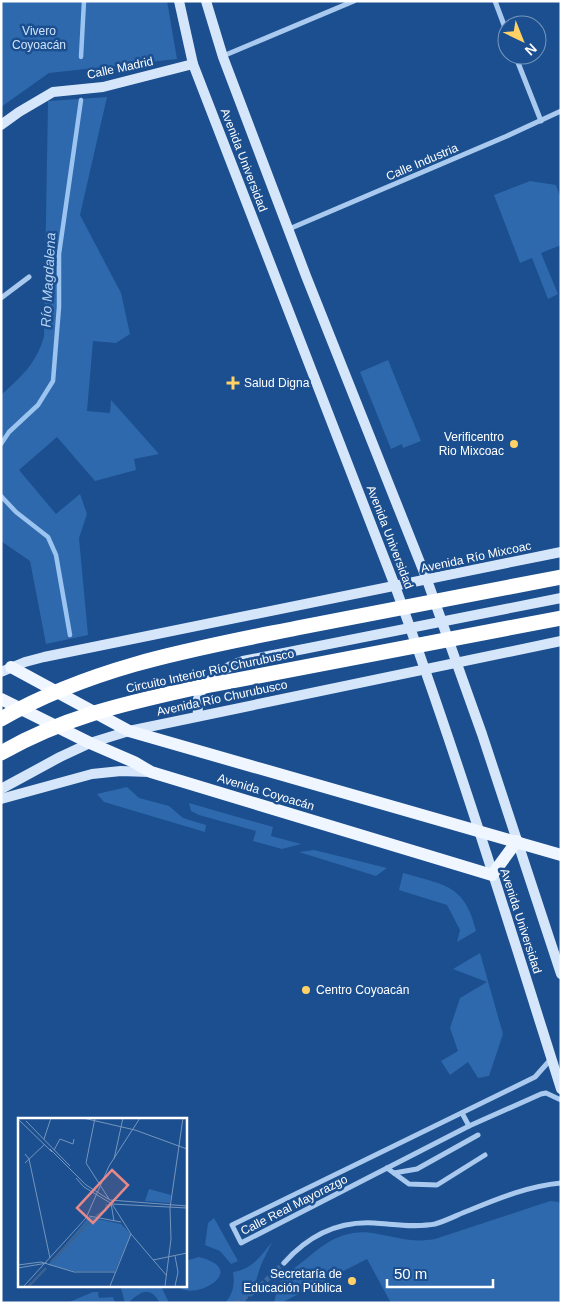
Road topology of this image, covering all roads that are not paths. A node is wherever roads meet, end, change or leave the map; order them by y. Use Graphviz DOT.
graph roads {
  1 [pos="179,1"];
  2 [pos="206,1"];
  3 [pos="354,1"];
  4 [pos="495,1"];
  5 [pos="500,15"];
  6 [pos="223,56"];
  7 [pos="193,64"];
  8 [pos="519,65"];
  9 [pos="561,111"];
  10 [pos="541,121"];
  11 [pos="1,125"];
  12 [pos="289,229"];
  13 [pos="29,277"];
  14 [pos="1,298"];
  15 [pos="561,552"];
  16 [pos="561,577"];
  17 [pos="427,580"];
  18 [pos="396,586"];
  19 [pos="561,598"];
  20 [pos="561,618"];
  21 [pos="442,622"];
  22 [pos="411,628"];
  23 [pos="561,641"];
  24 [pos="457,663"];
  25 [pos="5,666"];
  26 [pos="426,669"];
  27 [pos="1,699"];
  28 [pos="198,716"];
  29 [pos="1,719"];
  30 [pos="129,731"];
  31 [pos="90,744"];
  32 [pos="1,753"];
  33 [pos="151,772"];
  34 [pos="1,789"];
  35 [pos="1,799"];
  36 [pos="480,832"];
  37 [pos="517,842"];
  38 [pos="561,855"];
  39 [pos="492,875"];
  40 [pos="561,974"];
  41 [pos="552,1059"];
  42 [pos="561,1089"];
  43 [pos="561,1100"];
  44 [pos="462,1113"];
  45 [pos="468,1126"];
  46 [pos="478,1135"];
  47 [pos="486,1155"];
  48 [pos="388,1168"];
  49 [pos="394,1173"];
  50 [pos="561,1183"];
  51 [pos="284,1263"];
  1 -- 7 [label="main road, Avenida Universidad"];
  2 -- 6 [label="main road, Avenida Universidad"];
  3 -- 6 [label="street"];
  4 -- 5 [label="street"];
  6 -- 12 [label="main road, Avenida Universidad"];
  7 -- 11 [label="main road, Calle Madrid"];
  7 -- 18 [label="main road, Avenida Universidad"];
  8 -- 10 [label="street"];
  9 -- 10 [label="street, Calle Industria"];
  10 -- 12 [label="street, Calle Industria"];
  12 -- 17 [label="main road, Avenida Universidad"];
  13 -- 14 [label="street"];
  15 -- 17 [label="main road, Avenida Río Mixcoac"];
  16 -- 29 [label="highway, Circuito Interior Río Churubusco"];
  17 -- 18 [label="main road, Avenida Río Mixcoac"];
  17 -- 21 [label="main road, Avenida Universidad"];
  18 -- 22 [label="main road, Avenida Universidad"];
  18 -- 25 [label="main road"];
  19 -- 21 [label="main road"];
  20 -- 32 [label="highway, Circuito Interior Río Churubusco"];
  21 -- 22 [label="main road"];
  21 -- 24 [label="main road, Avenida Universidad"];
  22 -- 26 [label="main road, Avenida Universidad"];
  22 -- 28 [label="main road"];
  23 -- 24 [label="main road"];
  24 -- 26 [label="main road, Avenida Río Churubusco"];
  24 -- 37 [label="main road, Avenida Universidad"];
  25 -- 30 [label="main road, Avenida Coyoacán"];
  26 -- 28 [label="main road, Avenida Río Churubusco"];
  26 -- 36 [label="main road, Avenida Universidad"];
  27 -- 31 [label="main road, Avenida Coyoacán"];
  28 -- 30 [label="main road, Avenida Río Churubusco"];
  30 -- 31 [label="main road, Avenida Río Churubusco"];
  30 -- 36 [label="main road, Avenida Coyoacán"];
  31 -- 33 [label="main road, Avenida Coyoacán"];
  31 -- 34 [label="main road, Avenida Río Churubusco"];
  33 -- 35 [label="main road"];
  33 -- 39 [label="main road, Avenida Coyoacán"];
  36 -- 37 [label="main road, Avenida Coyoacán"];
  36 -- 39 [label="main road, Avenida Universidad"];
  37 -- 38 [label="main road, Avenida Coyoacán"];
  37 -- 39 [label="main road"];
  37 -- 40 [label="main road, Avenida Universidad"];
  39 -- 41 [label="main road, Avenida Universidad"];
  41 -- 42 [label="main road, Avenida Universidad"];
  41 -- 44 [label="street, Calle Real Mayorazgo"];
  43 -- 45 [label="street, Calle Real Mayorazgo"];
  44 -- 45 [label="street"];
  44 -- 48 [label="street, Calle Real Mayorazgo"];
  45 -- 48 [label="street, Calle Real Mayorazgo"];
  46 -- 49 [label="street"];
  47 -- 49 [label="street"];
  48 -- 49 [label="street"];
  50 -- 51 [label="street"];
}
